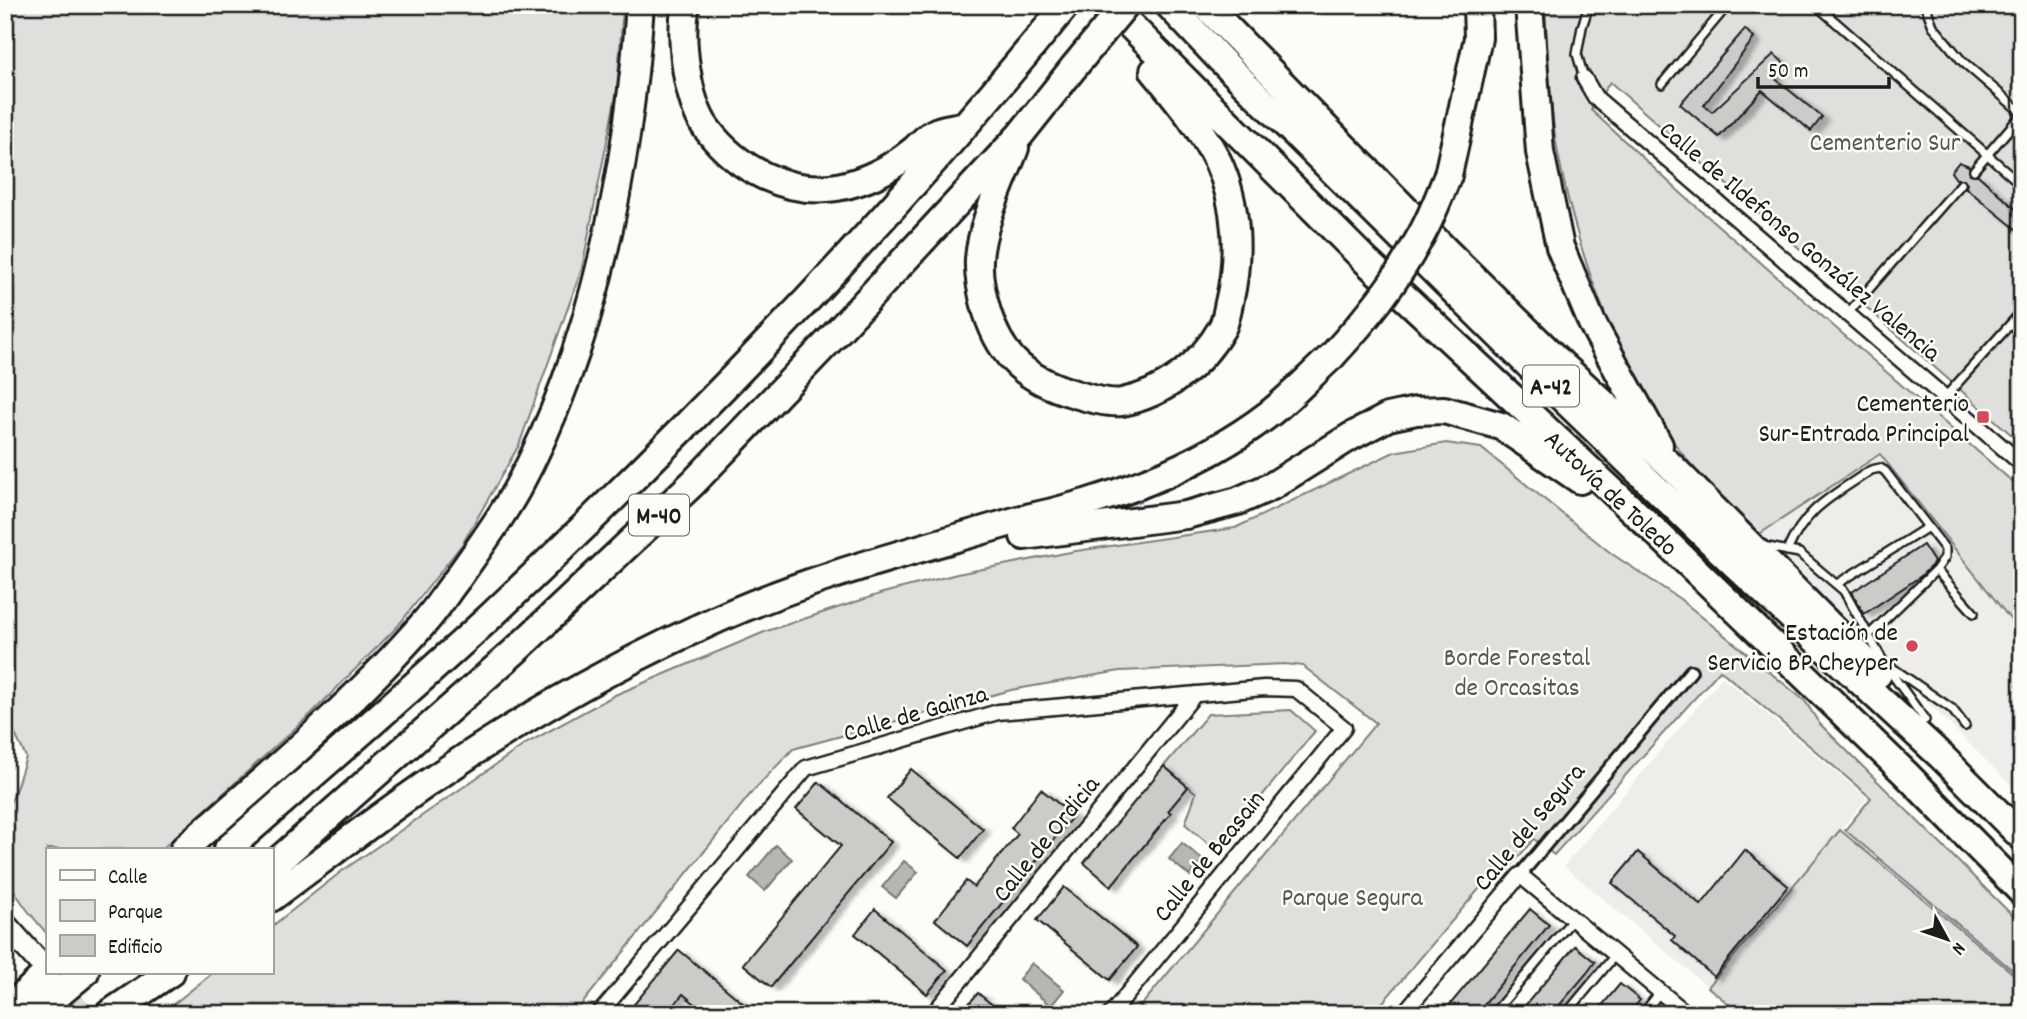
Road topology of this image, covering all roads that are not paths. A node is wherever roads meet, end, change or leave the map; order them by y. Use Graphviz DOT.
graph roads {
  1 [pos="639,5"];
  2 [pos="687,5"];
  3 [pos="1066,5"];
  4 [pos="1099,5"];
  5 [pos="1110,5"];
  6 [pos="1125,5"];
  7 [pos="1169,5"];
  8 [pos="1205,5"];
  9 [pos="1477,5"];
  10 [pos="1529,5"];
  11 [pos="1590,5"];
  12 [pos="1728,5"];
  13 [pos="1816,5"];
  14 [pos="1926,5"];
  15 [pos="1584,78"];
  16 [pos="1662,84"];
  17 [pos="2022,114"];
  18 [pos="965,125"];
  19 [pos="1020,135"];
  20 [pos="1987,155"];
  21 [pos="1974,170"];
  22 [pos="1961,184"];
  23 [pos="2022,185"];
  24 [pos="2022,311"];
  25 [pos="1847,313"];
  26 [pos="1945,396"];
  27 [pos="2022,464"];
  28 [pos="1670,465"];
  29 [pos="1928,527"];
  30 [pos="1656,532"];
  31 [pos="1746,542"];
  32 [pos="1787,551"];
  33 [pos="877,562"];
  34 [pos="1936,570"];
  35 [pos="1837,584"];
  36 [pos="1974,613"];
  37 [pos="1869,635"];
  38 [pos="1884,663"];
  39 [pos="1691,671"];
  40 [pos="1195,694"];
  41 [pos="1924,720"];
  42 [pos="1965,726"];
  43 [pos="1344,728"];
  44 [pos="1942,757"];
  45 [pos="2022,837"];
  46 [pos="185,848"];
  47 [pos="229,848"];
  48 [pos="273,865"];
  49 [pos="1520,875"];
  50 [pos="2022,892"];
  51 [pos="273,897"];
  52 [pos="1573,919"];
  53 [pos="5,924"];
  54 [pos="1616,954"];
  55 [pos="43,966"];
  56 [pos="83,974"];
  57 [pos="148,974"];
  58 [pos="168,974"];
  59 [pos="1661,992"];
  60 [pos="5,1012"];
  61 [pos="36,1014"];
  62 [pos="101,1014"];
  63 [pos="109,1014"];
  64 [pos="599,1014"];
  65 [pos="933,1014"];
  66 [pos="1111,1014"];
  67 [pos="1403,1014"];
  68 [pos="1493,1014"];
  69 [pos="1566,1014"];
  70 [pos="1643,1014"];
  71 [pos="1687,1014"];
  1 -- 46 [label="highway"];
  2 -- 18 [label="highway"];
  3 -- 18 [label="highway, M-40"];
  4 -- 19 [label="highway"];
  5 -- 30 [label="highway, Autovía de Toledo / A-42"];
  6 -- 19 [label="highway, M-40, bridge"];
  7 -- 44 [label="highway, Autovía de Toledo / A-42"];
  8 -- 28 [label="highway"];
  9 -- 33 [label="highway, bridge"];
  10 -- 28 [label="highway"];
  11 -- 15 [label="lane"];
  12 -- 16 [label="lane"];
  13 -- 20 [label="lane"];
  14 -- 17 [label="lane"];
  15 -- 25 [label="street, Calle de Ildefonso González Valencia"];
  17 -- 20 [label="lane"];
  18 -- 47 [label="highway, M-40"];
  19 -- 48 [label="highway, M-40"];
  20 -- 21 [label="lane"];
  20 -- 23 [label="lane"];
  22 -- 25 [label="lane"];
  24 -- 26 [label="lane"];
  25 -- 26 [label="street, Calle de Ildefonso González Valencia"];
  26 -- 27 [label="street, Calle de Ildefonso González Valencia"];
  28 -- 31 [label="highway"];
  29 -- 32 [label="lane"];
  29 -- 34 [label="lane"];
  29 -- 35 [label="lane"];
  30 -- 33 [label="highway"];
  30 -- 50 [label="highway, Autovía de Toledo / A-42"];
  31 -- 32 [label="lane"];
  31 -- 41 [label="highway"];
  32 -- 35 [label="lane"];
  33 -- 51 [label="highway"];
  34 -- 36 [label="lane"];
  34 -- 37 [label="lane"];
  35 -- 37 [label="lane"];
  37 -- 38 [label="lane"];
  38 -- 41 [label="lane"];
  38 -- 42 [label="lane"];
  39 -- 49 [label="street, Calle del Segura"];
  40 -- 43 [label="street, Calle de Gainza"];
  40 -- 64 [label="street, Calle de Gainza"];
  40 -- 65 [label="street, Calle de Ordicia"];
  41 -- 44 [label="highway"];
  43 -- 66 [label="street, Calle de Beasain"];
  44 -- 45 [label="highway, Autovía de Toledo / A-42"];
  49 -- 52 [label="street"];
  49 -- 67 [label="street, Calle del Segura"];
  52 -- 54 [label="street"];
  52 -- 68 [label="lane"];
  53 -- 55 [label="main road"];
  54 -- 59 [label="street"];
  54 -- 69 [label="lane"];
  55 -- 60 [label="highway"];
  56 -- 61 [label="highway"];
  57 -- 62 [label="highway"];
  58 -- 63 [label="highway"];
  59 -- 70 [label="lane"];
  59 -- 71 [label="street"];
}
